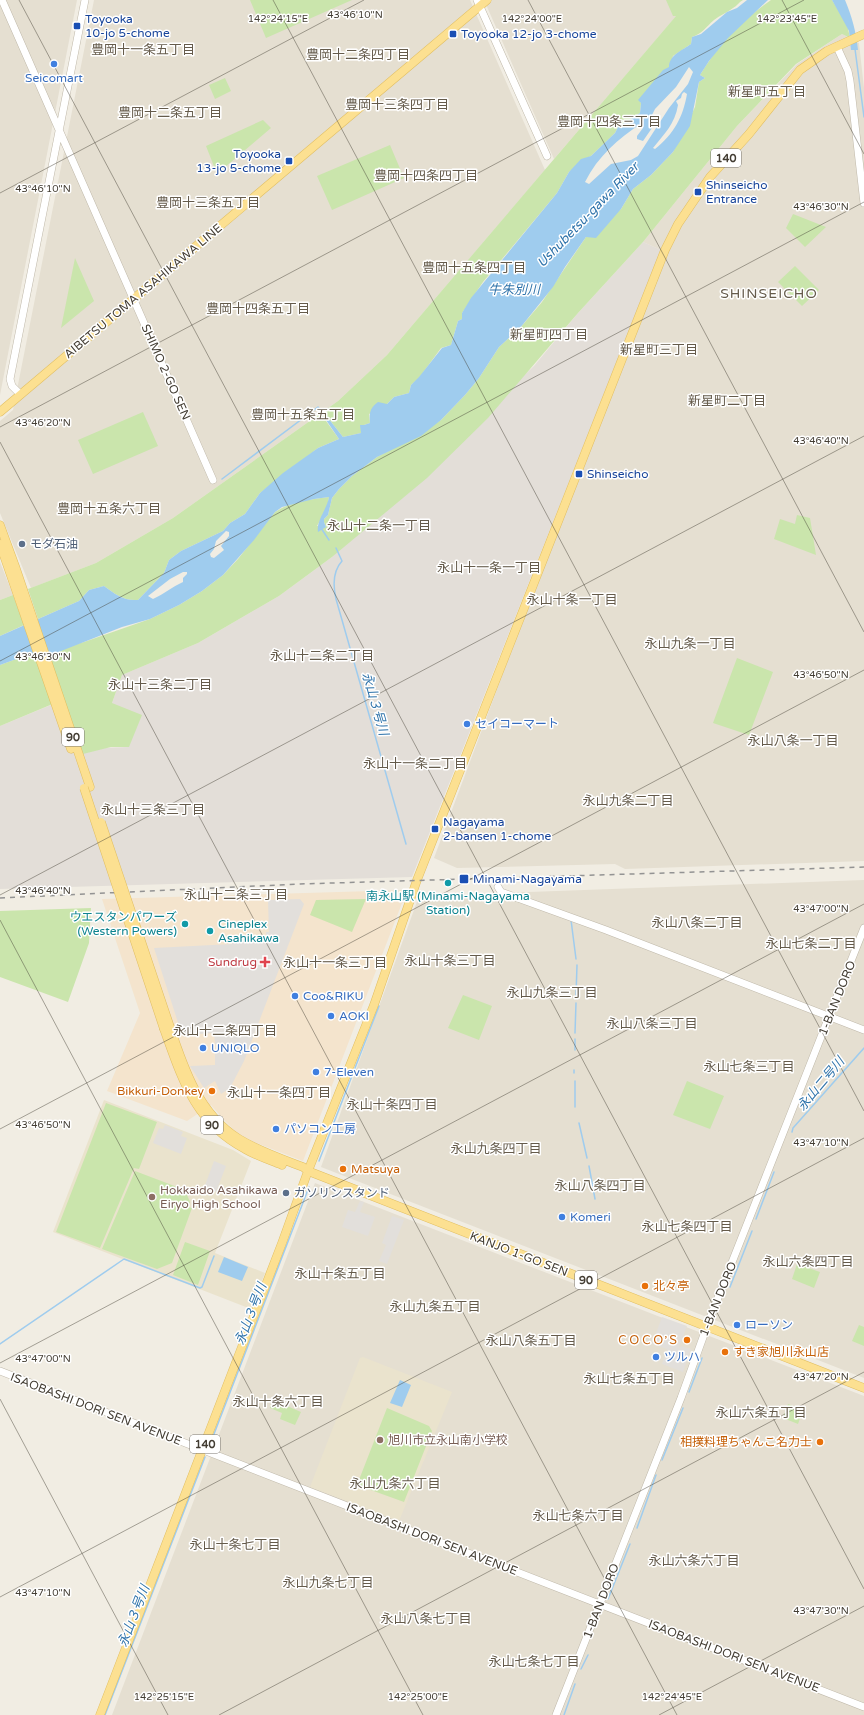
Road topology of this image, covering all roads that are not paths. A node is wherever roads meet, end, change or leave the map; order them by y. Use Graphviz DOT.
graph roads {
  1 [pos="2,0"];
  2 [pos="85,0"];
  3 [pos="487,0"];
  4 [pos="478,3"];
  5 [pos="862,35"];
  6 [pos="837,47"];
  7 [pos="60,132"];
  8 [pos="547,156"];
  9 [pos="864,203"];
  10 [pos="133,298"];
  11 [pos="20,394"];
  12 [pos="0,412"];
  13 [pos="213,480"];
  14 [pos="0,525"];
  15 [pos="0,544"];
  16 [pos="12,567"];
  17 [pos="498,887"];
  18 [pos="864,928"];
  19 [pos="830,1017"];
  20 [pos="864,1030"];
  21 [pos="308,1172"];
  22 [pos="707,1326"];
  23 [pos="0,1371"];
  24 [pos="864,1388"];
  25 [pos="202,1450"];
  26 [pos="600,1604"];
  27 [pos="864,1706"];
  28 [pos="100,1715"];
  29 [pos="556,1715"];
  1 -- 7 [label="street, SHIMO 2-GO SEN"];
  2 -- 7 [label="street"];
  3 -- 4 [label="main road, AIBETSU TOMA ASAHIKAWA LINE"];
  4 -- 8 [label="street"];
  4 -- 10 [label="main road, AIBETSU TOMA ASAHIKAWA LINE"];
  5 -- 6 [label="main road, 140"];
  6 -- 9 [label="street"];
  6 -- 21 [label="main road, 140"];
  7 -- 10 [label="street, SHIMO 2-GO SEN"];
  7 -- 11 [label="street"];
  10 -- 11 [label="main road, AIBETSU TOMA ASAHIKAWA LINE"];
  10 -- 13 [label="street, SHIMO 2-GO SEN"];
  11 -- 12 [label="main road, AIBETSU TOMA ASAHIKAWA LINE"];
  14 -- 16 [label="main road, 90"];
  15 -- 16 [label="main road, 90"];
  16 -- 21 [label="main road, KANJO 1-GO SEN / 90, bridge"];
  17 -- 19 [label="street"];
  18 -- 19 [label="street, 1-BAN DORO"];
  19 -- 20 [label="street"];
  19 -- 22 [label="street, 1-BAN DORO"];
  21 -- 22 [label="main road, KANJO 1-GO SEN / 90"];
  21 -- 25 [label="main road, 140"];
  22 -- 24 [label="main road, KANJO 1-GO SEN / 90"];
  22 -- 26 [label="street, 1-BAN DORO"];
  23 -- 25 [label="street, ISAOBASHI DORI SEN AVENUE"];
  25 -- 26 [label="street, ISAOBASHI DORI SEN AVENUE"];
  25 -- 28 [label="main road, 140"];
  26 -- 27 [label="street, ISAOBASHI DORI SEN AVENUE"];
  26 -- 29 [label="street, 1-BAN DORO"];
}
